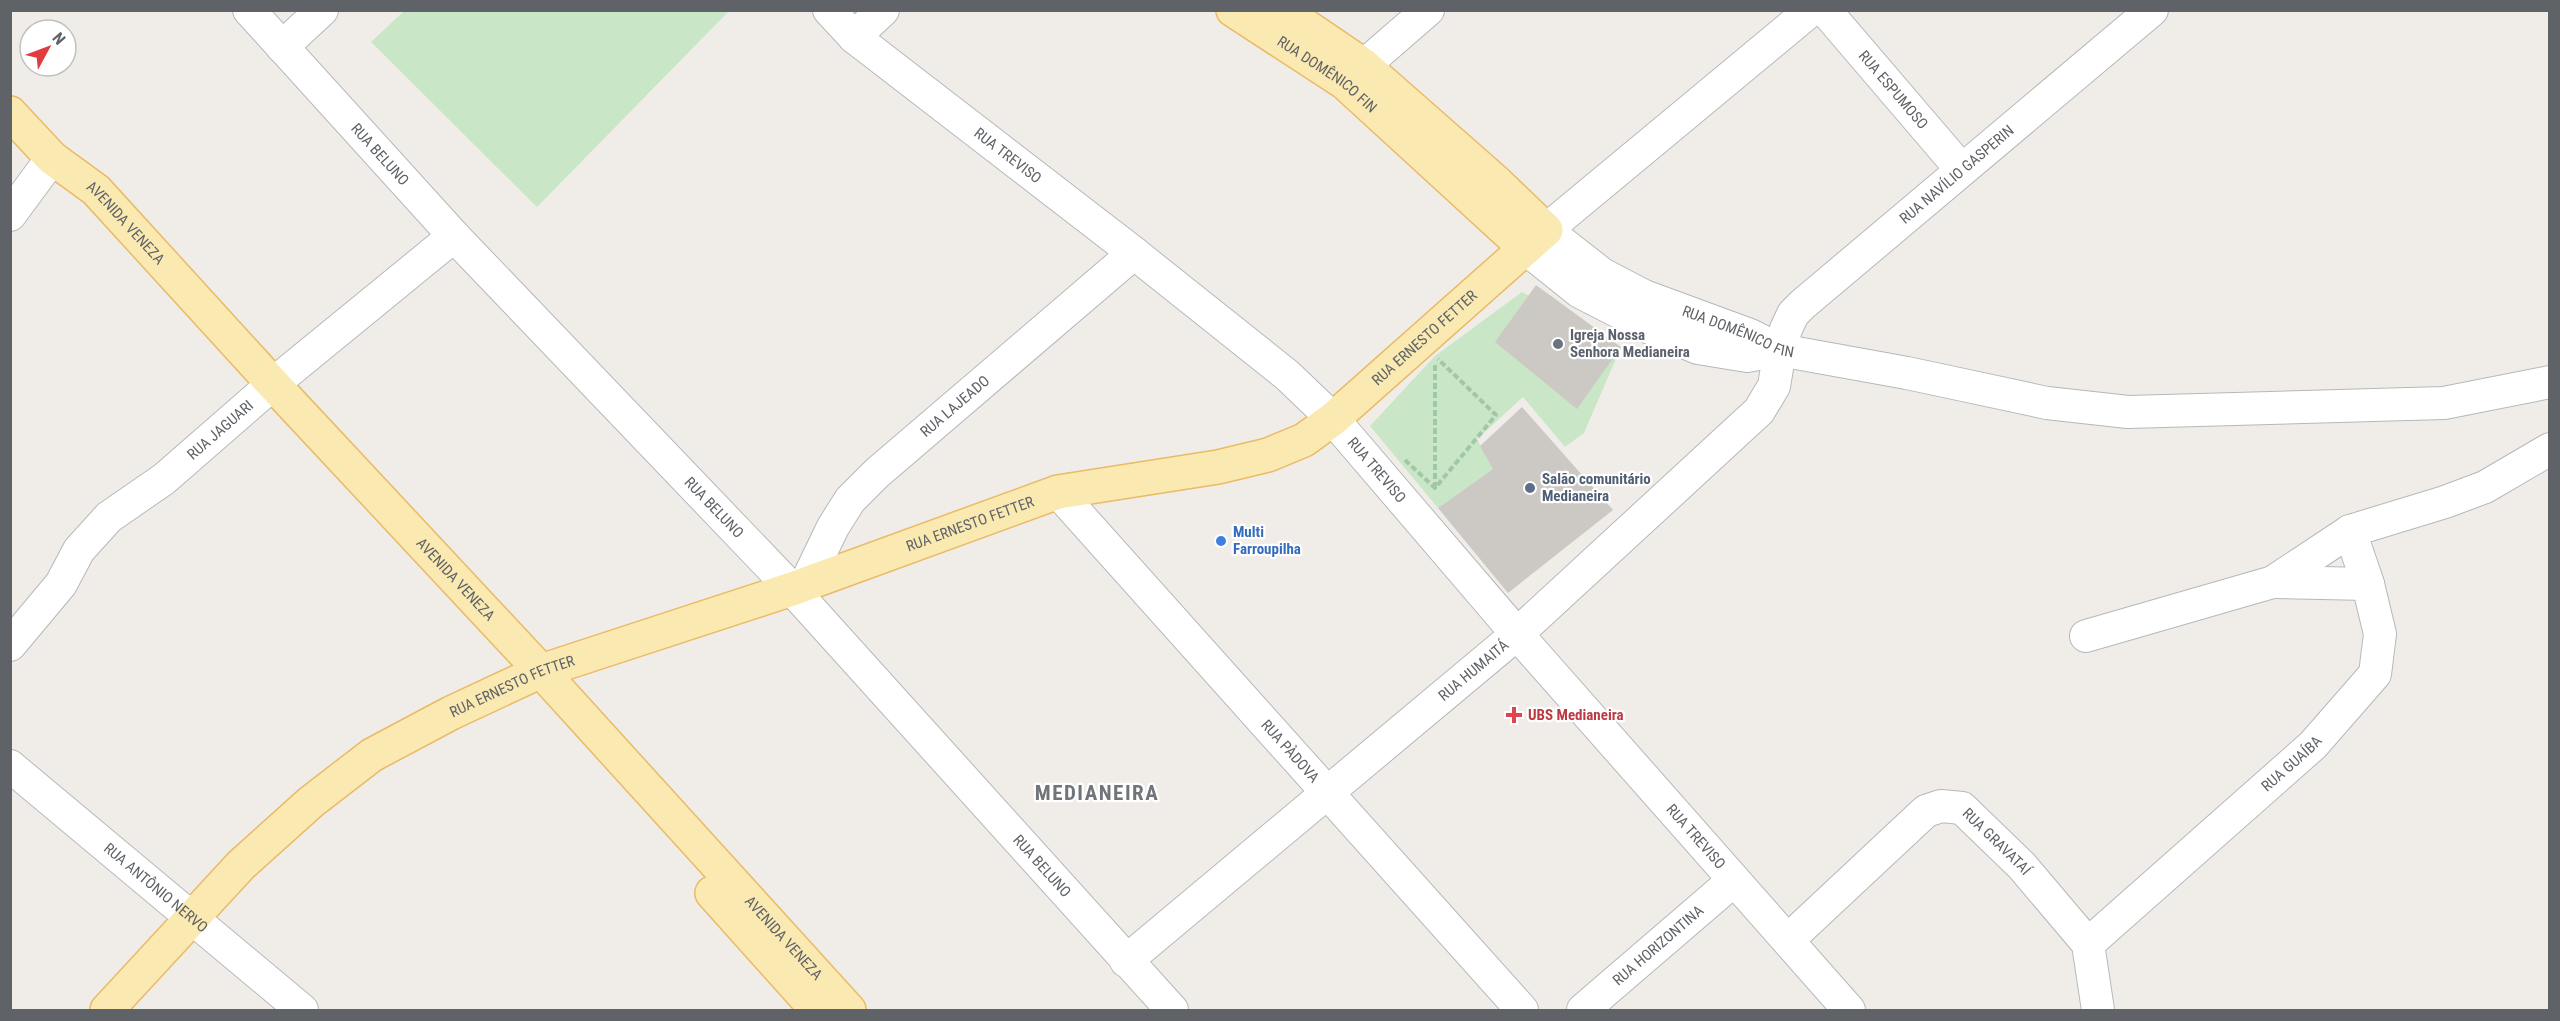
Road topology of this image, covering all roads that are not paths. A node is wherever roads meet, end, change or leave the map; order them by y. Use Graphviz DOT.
graph roads {
  1 [pos="249,10"];
  2 [pos="322,10"];
  3 [pos="829,10"];
  4 [pos="883,10"];
  5 [pos="1233,10"];
  6 [pos="1282,10"];
  7 [pos="1428,10"];
  8 [pos="1811,10"];
  9 [pos="1825,10"];
  10 [pos="2152,10"];
  11 [pos="854,37"];
  12 [pos="282,46"];
  13 [pos="1354,74"];
  14 [pos="10,113"];
  15 [pos="52,158"];
  16 [pos="1961,170"];
  17 [pos="10,215"];
  18 [pos="454,236"];
  19 [pos="1536,239"];
  20 [pos="1134,253"];
  21 [pos="1780,350"];
  22 [pos="2550,382"];
  23 [pos="266,390"];
  24 [pos="1333,419"];
  25 [pos="2550,449"];
  26 [pos="1058,492"];
  27 [pos="2350,531"];
  28 [pos="2273,582"];
  29 [pos="2368,584"];
  30 [pos="798,587"];
  31 [pos="1516,634"];
  32 [pos="2086,636"];
  33 [pos="10,645"];
  34 [pos="531,676"];
  35 [pos="10,766"];
  36 [pos="1327,795"];
  37 [pos="1733,881"];
  38 [pos="190,919"];
  39 [pos="1788,940"];
  40 [pos="2088,944"];
  41 [pos="1126,961"];
  42 [pos="107,1011"];
  43 [pos="302,1011"];
  44 [pos="817,1011"];
  45 [pos="849,1011"];
  46 [pos="1172,1011"];
  47 [pos="1522,1011"];
  48 [pos="1583,1011"];
  49 [pos="1849,1011"];
  50 [pos="2098,1011"];
  1 -- 12 [label="street, RUA BELUNO"];
  2 -- 12 [label="street"];
  3 -- 11 [label="street, RUA TREVISO"];
  4 -- 11 [label="street"];
  5 -- 13 [label="main road, RUA DOMÊNICO FIN"];
  6 -- 13 [label="main road, RUA DOMÊNICO FIN"];
  7 -- 13 [label="street"];
  8 -- 19 [label="street, RUA ERNESTO FETTER"];
  9 -- 16 [label="street, RUA ESPUMOSO"];
  10 -- 16 [label="street, RUA NAVÍLIO GASPERIN"];
  11 -- 20 [label="street, RUA TREVISO"];
  12 -- 18 [label="street, RUA BELUNO"];
  13 -- 19 [label="main road, RUA DOMÊNICO FIN"];
  14 -- 15 [label="main road, AVENIDA VENEZA"];
  15 -- 17 [label="street"];
  15 -- 23 [label="main road, AVENIDA VENEZA"];
  16 -- 21 [label="street, RUA NAVÍLIO GASPERIN"];
  18 -- 23 [label="street, RUA JAGUARI"];
  18 -- 30 [label="street, RUA BELUNO"];
  19 -- 21 [label="street, RUA DOMÊNICO FIN"];
  19 -- 24 [label="main road, RUA ERNESTO FETTER"];
  20 -- 24 [label="street, RUA TREVISO"];
  20 -- 30 [label="street, RUA LAJEADO"];
  21 -- 22 [label="street, RUA DOMÊNICO FIN"];
  21 -- 31 [label="street, RUA HUMAITÁ"];
  23 -- 33 [label="street, RUA JAGUARI"];
  23 -- 34 [label="main road, AVENIDA VENEZA"];
  24 -- 26 [label="main road, RUA ERNESTO FETTER"];
  24 -- 31 [label="street, RUA TREVISO"];
  25 -- 27 [label="street"];
  26 -- 30 [label="main road, RUA ERNESTO FETTER"];
  26 -- 36 [label="street, RUA PÀDOVA"];
  27 -- 28 [label="street"];
  27 -- 29 [label="street, RUA GUAÍBA"];
  28 -- 29 [label="street"];
  28 -- 32 [label="street"];
  29 -- 40 [label="street, RUA GUAÍBA"];
  30 -- 34 [label="main road, RUA ERNESTO FETTER"];
  30 -- 41 [label="street, RUA BELUNO"];
  31 -- 36 [label="street, RUA HUMAITÁ"];
  31 -- 37 [label="street, RUA TREVISO"];
  34 -- 38 [label="main road, RUA ERNESTO FETTER"];
  34 -- 44 [label="main road, AVENIDA VENEZA"];
  34 -- 45 [label="main road, AVENIDA VENEZA"];
  35 -- 38 [label="street, RUA ANTÔNIO NERVO"];
  36 -- 41 [label="street, RUA HUMAITÁ"];
  36 -- 47 [label="street, RUA PÀDOVA"];
  37 -- 39 [label="street, RUA TREVISO"];
  37 -- 48 [label="street, RUA HORIZONTINA"];
  38 -- 42 [label="main road, RUA ERNESTO FETTER"];
  38 -- 43 [label="street, RUA ANTÔNIO NERVO"];
  39 -- 40 [label="street, RUA GRAVATAÍ"];
  39 -- 49 [label="street, RUA TREVISO"];
  40 -- 50 [label="street"];
  41 -- 46 [label="street, RUA BELUNO"];
}
